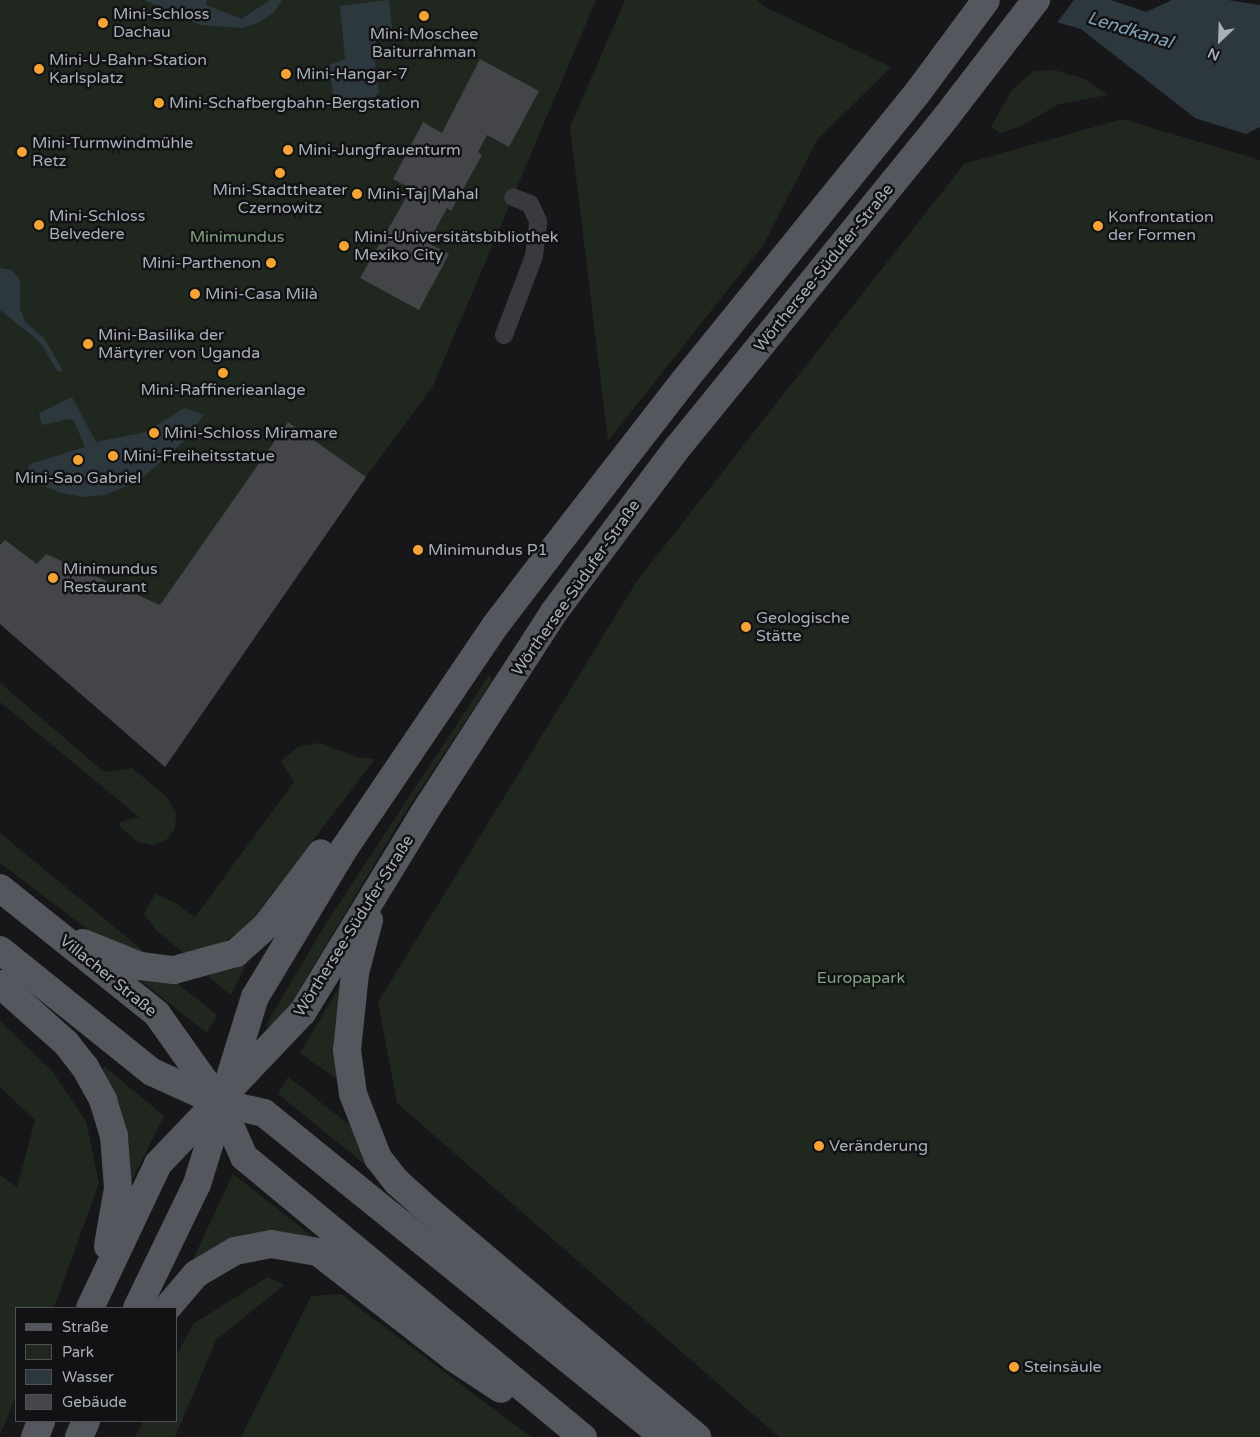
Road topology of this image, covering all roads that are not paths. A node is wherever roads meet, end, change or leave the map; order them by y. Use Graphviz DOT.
graph roads {
  1 [pos="986,0"];
  2 [pos="1036,0"];
  3 [pos="513,197"];
  4 [pos="504,336"];
  5 [pos="495,626"];
  6 [pos="0,888"];
  7 [pos="377,892"];
  8 [pos="31,914"];
  9 [pos="0,950"];
  10 [pos="0,984"];
  11 [pos="220,1103"];
  12 [pos="88,1307"];
  13 [pos="88,1307"];
  14 [pos="137,1307"];
  15 [pos="168,1307"];
  16 [pos="41,1422"];
  17 [pos="35,1437"];
  18 [pos="575,1437"];
  19 [pos="583,1437"];
  20 [pos="664,1437"];
  21 [pos="697,1437"];
  1 -- 5 [label="main road"];
  2 -- 7 [label="main road, Wörthersee-Südufer-Straße"];
  3 -- 4 [label="lane"];
  5 -- 8 [label="main road"];
  5 -- 11 [label="main road"];
  6 -- 8 [label="main road, Villacher Straße"];
  7 -- 11 [label="main road, Wörthersee-Südufer-Straße"];
  7 -- 21 [label="main road"];
  8 -- 11 [label="main road, Villacher Straße"];
  9 -- 11 [label="main road"];
  10 -- 13 [label="main road"];
  11 -- 12 [label="main road, Wörthersee-Südufer-Straße"];
  11 -- 14 [label="main road"];
  11 -- 19 [label="main road, Villacher Straße"];
  11 -- 20 [label="main road"];
  15 -- 18 [label="main road"];
  16 -- 17 [label="main road"];
}
